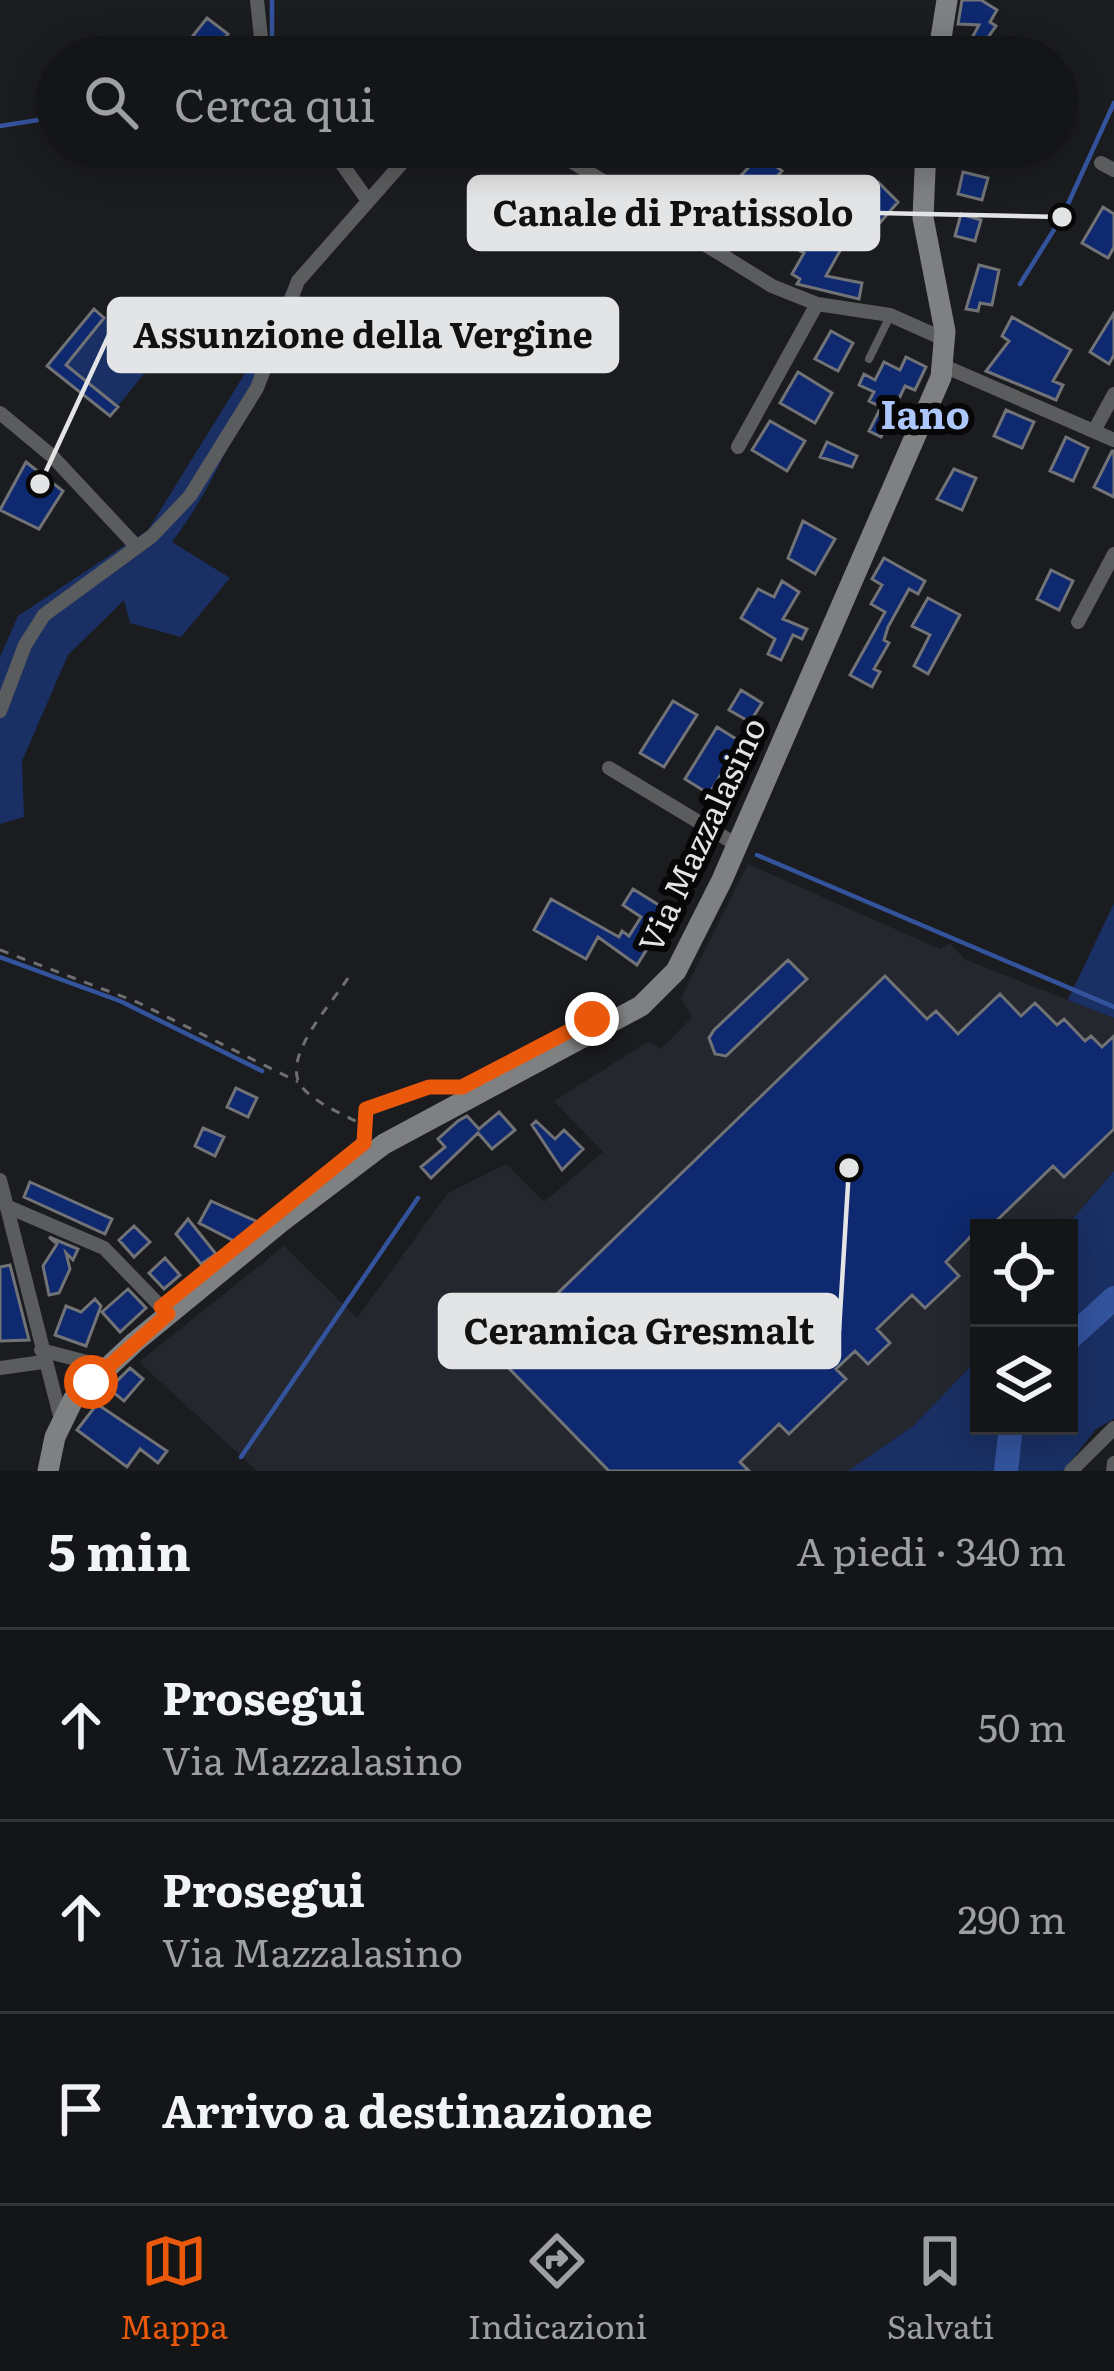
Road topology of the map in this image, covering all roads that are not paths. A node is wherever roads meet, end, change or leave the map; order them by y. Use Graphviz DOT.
graph roads {
  1 [pos="947,0"];
  2 [pos="252,3"];
  3 [pos="259,36"];
  4 [pos="941,36"];
  5 [pos="345,168"];
  6 [pos="397,168"];
  7 [pos="581,168"];
  8 [pos="926,168"];
  9 [pos="368,201"];
  10 [pos="817,304"];
  11 [pos="890,315"];
  12 [pos="946,340"];
  13 [pos="869,359"];
  14 [pos="944,366"];
  15 [pos="1114,394"];
  16 [pos="0,413"];
  17 [pos="1094,431"];
  18 [pos="1114,440"];
  19 [pos="737,447"];
  20 [pos="137,548"];
  21 [pos="1114,554"];
  22 [pos="1109,574"];
  23 [pos="1078,622"];
  24 [pos="0,711"];
  25 [pos="609,768"];
  26 [pos="737,845"];
  27 [pos="0,1180"];
  28 [pos="6,1206"];
  29 [pos="168,1314"];
  30 [pos="42,1356"];
  31 [pos="106,1367"];
  32 [pos="0,1368"];
  33 [pos="62,1420"];
  34 [pos="1114,1428"];
  35 [pos="48,1471"];
  36 [pos="1071,1471"];
  1 -- 4 [label="main road"];
  2 -- 3 [label="street"];
  5 -- 9 [label="street"];
  6 -- 9 [label="street"];
  7 -- 10 [label="street"];
  8 -- 12 [label="main road, Via Mazzalasino"];
  9 -- 20 [label="street"];
  10 -- 11 [label="street"];
  10 -- 19 [label="street"];
  11 -- 12 [label="street"];
  11 -- 13 [label="lane"];
  12 -- 14 [label="main road, Via Mazzalasino"];
  14 -- 17 [label="street"];
  14 -- 26 [label="main road, Via Mazzalasino"];
  15 -- 17 [label="street"];
  16 -- 20 [label="street"];
  17 -- 18 [label="street"];
  20 -- 24 [label="street"];
  21 -- 22 [label="street"];
  22 -- 23 [label="street"];
  25 -- 26 [label="street"];
  26 -- 29 [label="main road, Via Mazzalasino"];
  27 -- 28 [label="street"];
  28 -- 29 [label="street"];
  28 -- 30 [label="street"];
  29 -- 31 [label="main road, Via Mazzalasino"];
  30 -- 31 [label="street"];
  30 -- 32 [label="street"];
  30 -- 33 [label="street"];
  31 -- 33 [label="main road, Via Mazzalasino"];
  33 -- 35 [label="main road, Via Mazzalasino"];
  34 -- 36 [label="street"];
}
